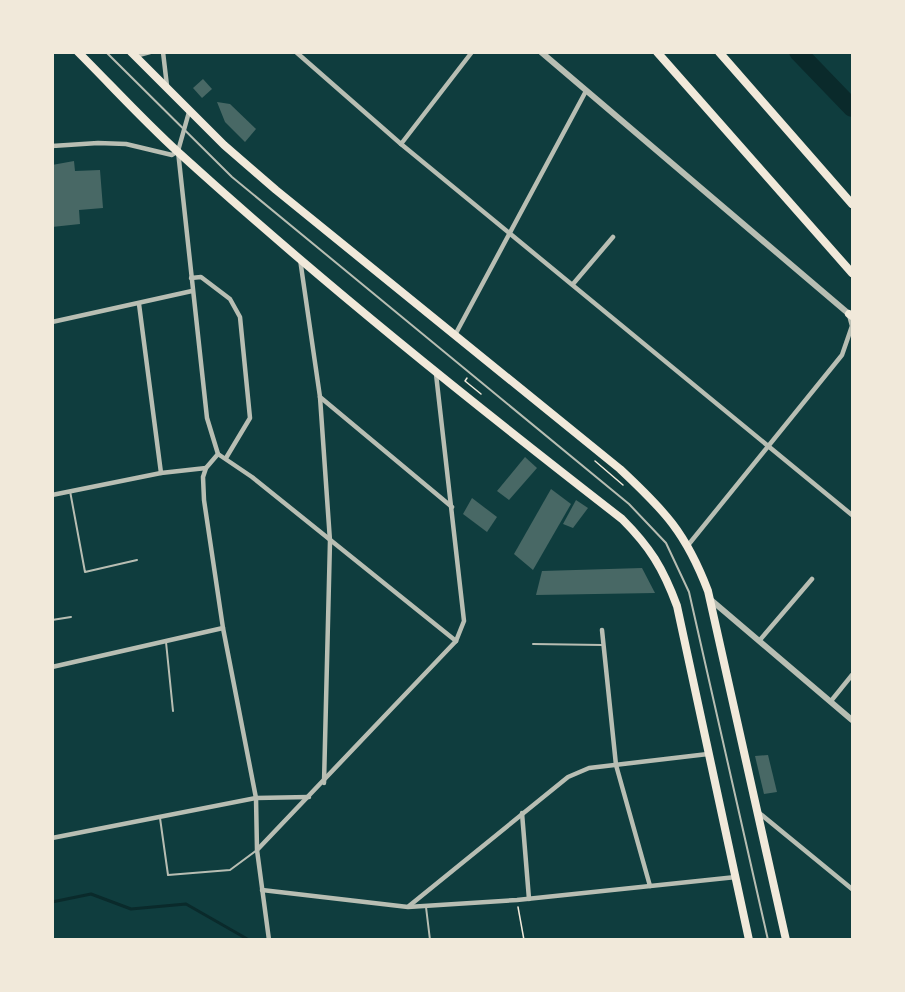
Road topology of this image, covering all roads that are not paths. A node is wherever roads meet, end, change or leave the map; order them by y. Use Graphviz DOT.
graph roads {
  1 [pos="78,52"];
  2 [pos="106,52"];
  3 [pos="150,52"];
  4 [pos="163,52"];
  5 [pos="296,52"];
  6 [pos="472,52"];
  7 [pos="541,52"];
  8 [pos="657,52"];
  9 [pos="718,52"];
  10 [pos="133,54"];
  11 [pos="167,89"];
  12 [pos="586,91"];
  13 [pos="189,112"];
  14 [pos="184,133"];
  15 [pos="401,144"];
  16 [pos="52,146"];
  17 [pos="178,151"];
  18 [pos="852,204"];
  19 [pos="509,233"];
  20 [pos="613,237"];
  21 [pos="300,259"];
  22 [pos="852,273"];
  23 [pos="190,278"];
  24 [pos="573,284"];
  25 [pos="192,291"];
  26 [pos="139,304"];
  27 [pos="851,315"];
  28 [pos="52,322"];
  29 [pos="454,335"];
  30 [pos="436,374"];
  31 [pos="320,397"];
  32 [pos="769,444"];
  33 [pos="218,454"];
  34 [pos="226,458"];
  35 [pos="206,468"];
  36 [pos="161,473"];
  37 [pos="70,491"];
  38 [pos="52,495"];
  39 [pos="452,507"];
  40 [pos="852,515"];
  41 [pos="330,541"];
  42 [pos="689,544"];
  43 [pos="137,560"];
  44 [pos="812,579"];
  45 [pos="711,600"];
  46 [pos="71,617"];
  47 [pos="52,620"];
  48 [pos="224,628"];
  49 [pos="602,630"];
  50 [pos="166,641"];
  51 [pos="456,641"];
  52 [pos="759,641"];
  53 [pos="533,644"];
  54 [pos="604,645"];
  55 [pos="52,667"];
  56 [pos="852,675"];
  57 [pos="831,701"];
  58 [pos="173,711"];
  59 [pos="852,720"];
  60 [pos="708,754"];
  61 [pos="616,765"];
  62 [pos="324,783"];
  63 [pos="309,797"];
  64 [pos="256,798"];
  65 [pos="758,812"];
  66 [pos="522,813"];
  67 [pos="160,815"];
  68 [pos="52,838"];
  69 [pos="257,850"];
  70 [pos="736,877"];
  71 [pos="650,886"];
  72 [pos="852,889"];
  73 [pos="262,890"];
  74 [pos="529,898"];
  75 [pos="426,906"];
  76 [pos="408,907"];
  77 [pos="269,939"];
  78 [pos="430,939"];
  79 [pos="749,939"];
  80 [pos="768,939"];
  81 [pos="786,939"];
  1 -- 17 [label="main road"];
  2 -- 14 [label="lane"];
  3 -- 10 [label="street"];
  4 -- 11 [label="street"];
  5 -- 15 [label="street"];
  6 -- 15 [label="street"];
  7 -- 12 [label="street"];
  8 -- 22 [label="highway"];
  9 -- 18 [label="highway"];
  10 -- 11 [label="main road"];
  11 -- 13 [label="main road"];
  12 -- 19 [label="street"];
  12 -- 27 [label="street"];
  13 -- 14 [label="street"];
  13 -- 29 [label="main road"];
  14 -- 17 [label="street"];
  14 -- 80 [label="lane"];
  15 -- 19 [label="street"];
  16 -- 17 [label="street"];
  17 -- 21 [label="main road"];
  17 -- 23 [label="street"];
  19 -- 24 [label="street"];
  19 -- 29 [label="street"];
  20 -- 24 [label="street"];
  21 -- 30 [label="main road"];
  21 -- 31 [label="street"];
  23 -- 25 [label="street"];
  23 -- 34 [label="street"];
  24 -- 32 [label="street"];
  25 -- 26 [label="street"];
  25 -- 33 [label="street"];
  26 -- 28 [label="street"];
  26 -- 36 [label="street"];
  27 -- 32 [label="street"];
  29 -- 42 [label="main road"];
  30 -- 39 [label="street"];
  30 -- 60 [label="main road"];
  31 -- 39 [label="street"];
  31 -- 41 [label="street"];
  32 -- 40 [label="street"];
  32 -- 42 [label="street"];
  33 -- 34 [label="street"];
  33 -- 35 [label="street"];
  34 -- 41 [label="street"];
  35 -- 36 [label="street"];
  35 -- 48 [label="street"];
  36 -- 37 [label="street"];
  37 -- 38 [label="street"];
  37 -- 43 [label="lane"];
  39 -- 51 [label="street"];
  41 -- 51 [label="street"];
  41 -- 62 [label="street"];
  42 -- 45 [label="main road"];
  44 -- 52 [label="street"];
  45 -- 52 [label="street"];
  45 -- 65 [label="main road"];
  46 -- 47 [label="lane"];
  48 -- 50 [label="street"];
  48 -- 64 [label="street"];
  49 -- 54 [label="street"];
  50 -- 55 [label="street"];
  50 -- 58 [label="lane"];
  51 -- 62 [label="street"];
  52 -- 57 [label="street"];
  53 -- 54 [label="lane"];
  54 -- 61 [label="street"];
  56 -- 57 [label="street"];
  57 -- 59 [label="street"];
  60 -- 61 [label="street"];
  60 -- 70 [label="main road"];
  61 -- 66 [label="street"];
  61 -- 71 [label="street"];
  62 -- 63 [label="street"];
  63 -- 64 [label="street"];
  63 -- 69 [label="street"];
  64 -- 67 [label="street"];
  64 -- 69 [label="street"];
  65 -- 72 [label="street"];
  65 -- 81 [label="main road"];
  66 -- 74 [label="street"];
  66 -- 76 [label="street"];
  67 -- 68 [label="street"];
  67 -- 69 [label="lane"];
  69 -- 73 [label="street"];
  70 -- 71 [label="street"];
  70 -- 79 [label="main road"];
  71 -- 74 [label="street"];
  73 -- 76 [label="street"];
  73 -- 77 [label="street"];
  74 -- 75 [label="street"];
  75 -- 76 [label="street"];
  75 -- 78 [label="lane"];
}
